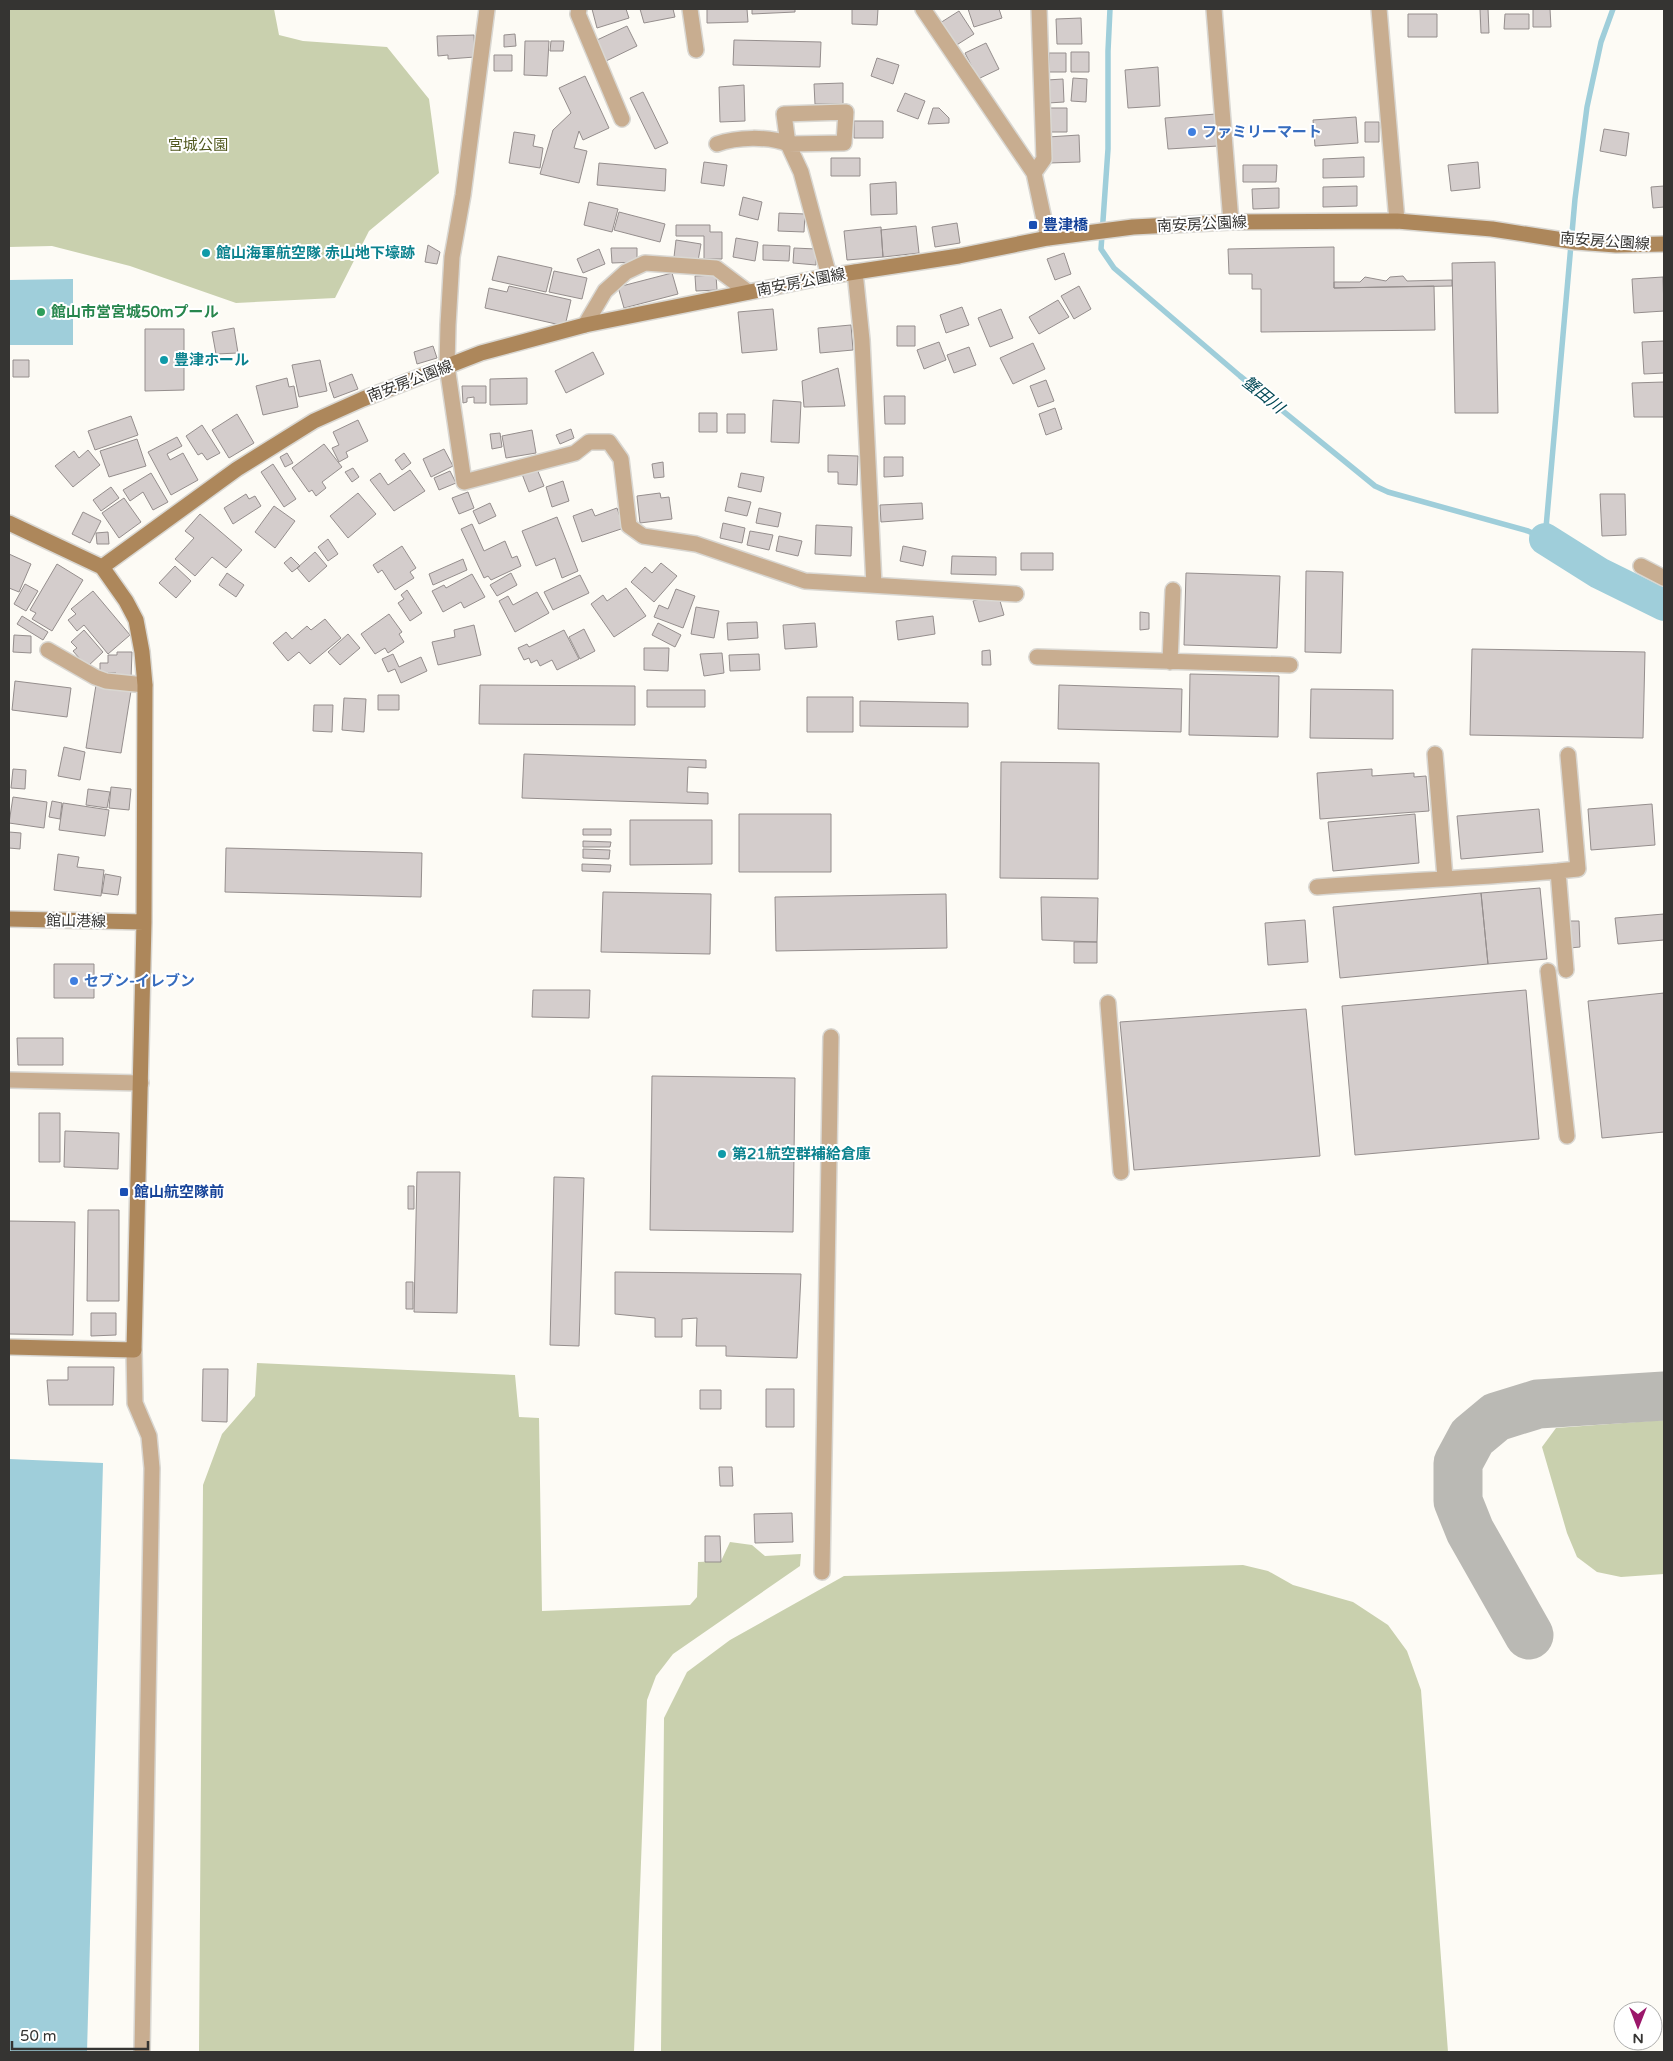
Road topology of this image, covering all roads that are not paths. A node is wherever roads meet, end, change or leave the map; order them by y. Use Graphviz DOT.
graph roads {
  1 [pos="487,9"];
  2 [pos="579,9"];
  3 [pos="690,9"];
  4 [pos="923,9"];
  5 [pos="1039,9"];
  6 [pos="1214,9"];
  7 [pos="1379,9"];
  8 [pos="696,50"];
  9 [pos="622,119"];
  10 [pos="717,144"];
  11 [pos="1034,173"];
  12 [pos="1397,221"];
  13 [pos="1231,222"];
  14 [pos="1048,238"];
  15 [pos="1664,244"];
  16 [pos="855,272"];
  17 [pos="829,276"];
  18 [pos="748,292"];
  19 [pos="585,325"];
  20 [pos="447,366"];
  21 [pos="9,523"];
  22 [pos="1641,566"];
  23 [pos="102,567"];
  24 [pos="1664,578"];
  25 [pos="874,585"];
  26 [pos="1173,590"];
  27 [pos="1016,594"];
  28 [pos="48,650"];
  29 [pos="1037,657"];
  30 [pos="1170,662"];
  31 [pos="1290,665"];
  32 [pos="145,685"];
  33 [pos="1435,754"];
  34 [pos="1568,755"];
  35 [pos="1558,871"];
  36 [pos="1445,878"];
  37 [pos="1317,887"];
  38 [pos="9,919"];
  39 [pos="144,922"];
  40 [pos="1548,970"];
  41 [pos="1566,970"];
  42 [pos="1108,1003"];
  43 [pos="831,1037"];
  44 [pos="9,1080"];
  45 [pos="141,1083"];
  46 [pos="1567,1136"];
  47 [pos="1121,1172"];
  48 [pos="9,1347"];
  49 [pos="134,1350"];
  50 [pos="822,1572"];
  51 [pos="142,2052"];
  1 -- 20 [label="street"];
  2 -- 9 [label="street"];
  3 -- 8 [label="street"];
  4 -- 11 [label="street"];
  5 -- 11 [label="street"];
  6 -- 13 [label="street"];
  7 -- 12 [label="street"];
  10 -- 17 [label="street"];
  11 -- 14 [label="street"];
  12 -- 13 [label="main road, 南安房公園線"];
  12 -- 15 [label="main road, 南安房公園線"];
  13 -- 14 [label="main road, 南安房公園線"];
  14 -- 16 [label="main road, 南安房公園線"];
  16 -- 17 [label="main road, 南安房公園線"];
  16 -- 25 [label="street"];
  17 -- 18 [label="main road, 南安房公園線"];
  18 -- 19 [label="main road, 南安房公園線"];
  18 -- 19 [label="street"];
  19 -- 20 [label="main road, 南安房公園線"];
  20 -- 23 [label="main road, 南安房公園線"];
  20 -- 25 [label="street"];
  21 -- 23 [label="main road"];
  22 -- 24 [label="street"];
  23 -- 32 [label="main road"];
  25 -- 27 [label="street"];
  26 -- 30 [label="street"];
  28 -- 32 [label="street"];
  29 -- 30 [label="street"];
  30 -- 31 [label="street"];
  32 -- 39 [label="main road"];
  33 -- 36 [label="street"];
  34 -- 35 [label="street"];
  35 -- 36 [label="street"];
  35 -- 41 [label="street"];
  36 -- 37 [label="street"];
  38 -- 39 [label="main road, 館山港線"];
  39 -- 45 [label="main road"];
  40 -- 46 [label="street"];
  42 -- 47 [label="street"];
  43 -- 50 [label="street"];
  44 -- 45 [label="street"];
  45 -- 49 [label="main road"];
  48 -- 49 [label="main road"];
  49 -- 51 [label="street"];
}
